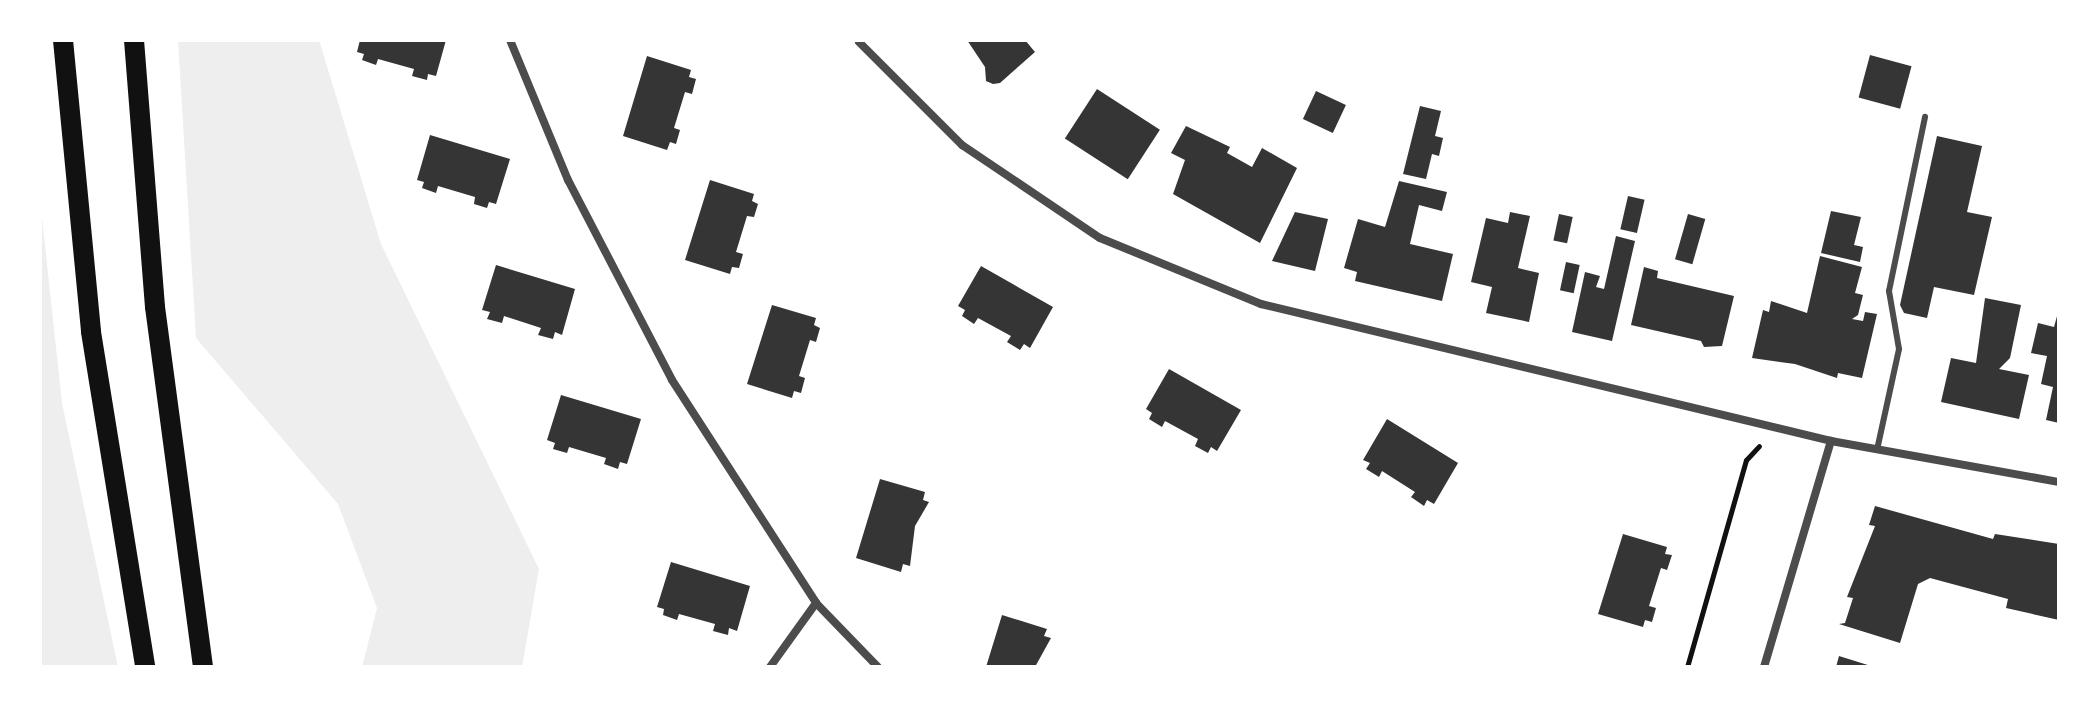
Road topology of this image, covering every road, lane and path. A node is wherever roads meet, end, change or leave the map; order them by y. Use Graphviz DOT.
graph roads {
  1 [pos="63,40"];
  2 [pos="134,40"];
  3 [pos="510,40"];
  4 [pos="859,42"];
  5 [pos="1925,117"];
  6 [pos="1777,427"];
  7 [pos="1831,441"];
  8 [pos="1877,450"];
  9 [pos="2059,482"];
  10 [pos="816,603"];
  11 [pos="145,667"];
  12 [pos="203,667"];
  13 [pos="770,667"];
  14 [pos="878,667"];
  15 [pos="1687,667"];
  16 [pos="1764,667"];
  1 -- 11 [label="main road"];
  2 -- 12 [label="main road"];
  3 -- 10 [label="street"];
  4 -- 6 [label="street"];
  5 -- 8 [label="lane"];
  6 -- 7 [label="street"];
  6 -- 15 [label="path"];
  7 -- 8 [label="street"];
  7 -- 16 [label="street"];
  8 -- 9 [label="street"];
  10 -- 13 [label="street"];
  10 -- 14 [label="street"];
}
